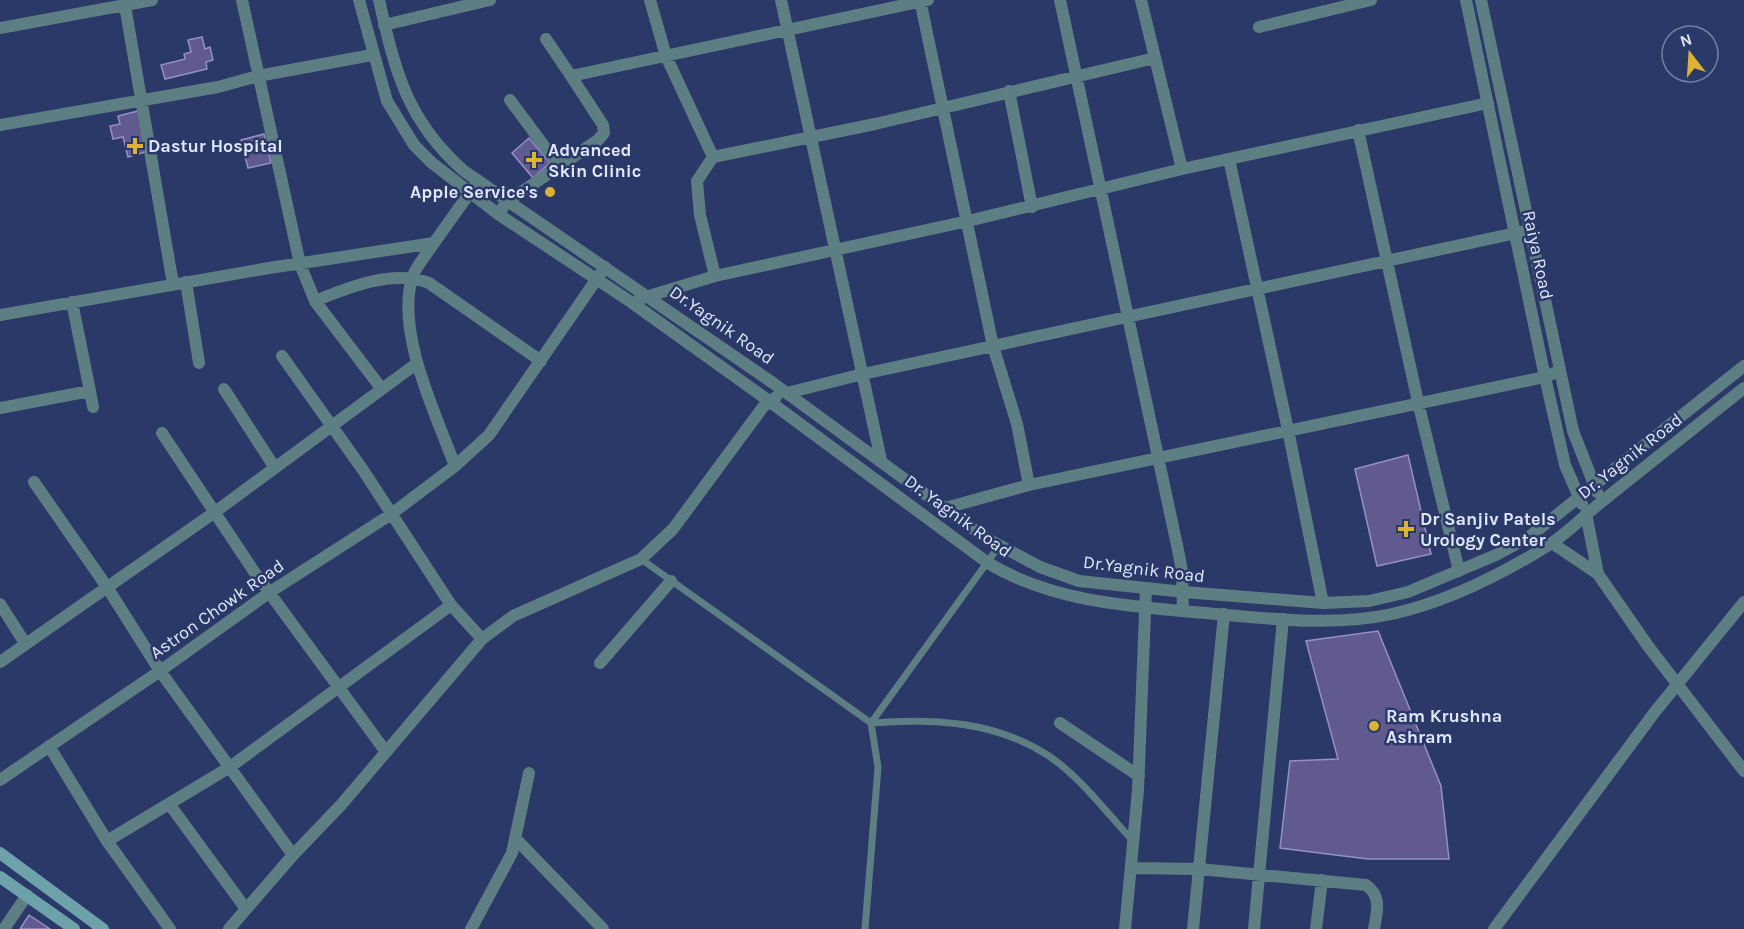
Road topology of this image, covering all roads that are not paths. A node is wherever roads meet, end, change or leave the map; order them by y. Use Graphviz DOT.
graph roads {
  1 [pos="152,0"];
  2 [pos="242,0"];
  3 [pos="359,0"];
  4 [pos="379,0"];
  5 [pos="490,0"];
  6 [pos="650,0"];
  7 [pos="782,0"];
  8 [pos="1060,0"];
  9 [pos="1141,0"];
  10 [pos="1371,0"];
  11 [pos="1466,0"];
  12 [pos="1481,0"];
  13 [pos="923,1"];
  14 [pos="125,2"];
  15 [pos="384,25"];
  16 [pos="1259,27"];
  17 [pos="0,28"];
  18 [pos="787,31"];
  19 [pos="546,39"];
  20 [pos="372,55"];
  21 [pos="666,56"];
  22 [pos="1155,58"];
  23 [pos="258,76"];
  24 [pos="571,76"];
  25 [pos="1077,77"];
  26 [pos="1008,92"];
  27 [pos="143,100"];
  28 [pos="510,100"];
  29 [pos="1488,103"];
  30 [pos="942,108"];
  31 [pos="0,125"];
  32 [pos="1358,130"];
  33 [pos="813,137"];
  34 [pos="713,157"];
  35 [pos="1229,159"];
  36 [pos="559,166"];
  37 [pos="1182,169"];
  38 [pos="478,181"];
  39 [pos="1102,189"];
  40 [pos="470,192"];
  41 [pos="508,201"];
  42 [pos="1032,207"];
  43 [pos="498,214"];
  44 [pos="968,221"];
  45 [pos="1530,230"];
  46 [pos="1514,232"];
  47 [pos="434,243"];
  48 [pos="835,249"];
  49 [pos="1386,260"];
  50 [pos="300,264"];
  51 [pos="605,267"];
  52 [pos="413,276"];
  53 [pos="715,276"];
  54 [pos="596,281"];
  55 [pos="186,282"];
  56 [pos="173,284"];
  57 [pos="1256,289"];
  58 [pos="647,296"];
  59 [pos="315,301"];
  60 [pos="72,302"];
  61 [pos="631,302"];
  62 [pos="0,315"];
  63 [pos="1128,317"];
  64 [pos="993,346"];
  65 [pos="282,356"];
  66 [pos="541,361"];
  67 [pos="199,363"];
  68 [pos="416,364"];
  69 [pos="1744,366"];
  70 [pos="1559,371"];
  71 [pos="863,374"];
  72 [pos="1545,377"];
  73 [pos="381,388"];
  74 [pos="1744,388"];
  75 [pos="224,389"];
  76 [pos="90,391"];
  77 [pos="787,393"];
  78 [pos="769,401"];
  79 [pos="1418,402"];
  80 [pos="93,406"];
  81 [pos="0,408"];
  82 [pos="331,427"];
  83 [pos="1288,430"];
  84 [pos="162,433"];
  85 [pos="1158,459"];
  86 [pos="880,460"];
  87 [pos="455,466"];
  88 [pos="275,468"];
  89 [pos="34,482"];
  90 [pos="1029,485"];
  91 [pos="1594,485"];
  92 [pos="1579,498"];
  93 [pos="1601,502"];
  94 [pos="945,508"];
  95 [pos="215,512"];
  96 [pos="1586,514"];
  97 [pos="390,515"];
  98 [pos="1552,543"];
  99 [pos="999,546"];
  100 [pos="641,559"];
  101 [pos="987,563"];
  102 [pos="1459,571"];
  103 [pos="1598,574"];
  104 [pos="671,581"];
  105 [pos="107,587"];
  106 [pos="1146,588"];
  107 [pos="270,592"];
  108 [pos="1184,592"];
  109 [pos="1744,602"];
  110 [pos="1323,603"];
  111 [pos="0,604"];
  112 [pos="451,605"];
  113 [pos="1145,608"];
  114 [pos="1183,611"];
  115 [pos="1224,614"];
  116 [pos="1283,619"];
  117 [pos="482,639"];
  118 [pos="26,643"];
  119 [pos="0,662"];
  120 [pos="600,663"];
  121 [pos="160,671"];
  122 [pos="1677,684"];
  123 [pos="336,687"];
  124 [pos="872,723"];
  125 [pos="1060,723"];
  126 [pos="49,746"];
  127 [pos="386,752"];
  128 [pos="230,767"];
  129 [pos="1744,771"];
  130 [pos="529,773"];
  131 [pos="1139,776"];
  132 [pos="0,780"];
  133 [pos="170,805"];
  134 [pos="515,838"];
  135 [pos="107,841"];
  136 [pos="1135,843"];
  137 [pos="0,853"];
  138 [pos="293,855"];
  139 [pos="1132,868"];
  140 [pos="1199,869"];
  141 [pos="1261,875"];
  142 [pos="0,877"];
  143 [pos="1322,880"];
  144 [pos="27,894"];
  145 [pos="246,909"];
  146 [pos="1123,926"];
  147 [pos="4,929"];
  148 [pos="75,929"];
  149 [pos="103,929"];
  150 [pos="170,929"];
  151 [pos="229,929"];
  152 [pos="471,929"];
  153 [pos="603,929"];
  154 [pos="865,929"];
  155 [pos="1192,929"];
  156 [pos="1254,929"];
  157 [pos="1316,929"];
  158 [pos="1374,929"];
  159 [pos="1494,929"];
  1 -- 14 [label="street"];
  2 -- 23 [label="street"];
  3 -- 20 [label="street, Dr. Yagnik Road"];
  4 -- 15 [label="street, Dr.Yagnik Road"];
  5 -- 15 [label="street"];
  6 -- 21 [label="street"];
  7 -- 18 [label="street"];
  8 -- 25 [label="street"];
  9 -- 22 [label="street"];
  10 -- 16 [label="street"];
  11 -- 29 [label="street, Raiya Road"];
  12 -- 45 [label="street, Raiya Road"];
  13 -- 18 [label="street"];
  13 -- 30 [label="street"];
  14 -- 17 [label="street"];
  14 -- 27 [label="street"];
  15 -- 38 [label="street, Dr.Yagnik Road"];
  18 -- 21 [label="street"];
  18 -- 33 [label="street"];
  19 -- 24 [label="street"];
  20 -- 23 [label="street"];
  20 -- 40 [label="street, Dr. Yagnik Road"];
  21 -- 24 [label="street"];
  21 -- 34 [label="street"];
  22 -- 25 [label="street"];
  22 -- 37 [label="street"];
  23 -- 27 [label="street"];
  23 -- 50 [label="street"];
  24 -- 36 [label="street"];
  25 -- 26 [label="street"];
  25 -- 39 [label="street"];
  26 -- 30 [label="street"];
  26 -- 42 [label="street"];
  27 -- 31 [label="street"];
  27 -- 56 [label="street"];
  28 -- 36 [label="street"];
  29 -- 32 [label="street"];
  29 -- 46 [label="street, Raiya Road"];
  30 -- 33 [label="street"];
  30 -- 44 [label="street"];
  32 -- 35 [label="street"];
  32 -- 49 [label="street"];
  33 -- 34 [label="street"];
  33 -- 48 [label="street"];
  34 -- 53 [label="street"];
  35 -- 37 [label="street"];
  35 -- 57 [label="street"];
  36 -- 41 [label="street"];
  37 -- 39 [label="street"];
  38 -- 40 [label="street"];
  38 -- 41 [label="street, Dr.Yagnik Road"];
  39 -- 42 [label="street"];
  39 -- 63 [label="street"];
  40 -- 43 [label="street, Dr. Yagnik Road"];
  40 -- 47 [label="street"];
  41 -- 43 [label="street"];
  41 -- 51 [label="street, Dr.Yagnik Road"];
  42 -- 44 [label="street"];
  43 -- 54 [label="street, Dr. Yagnik Road"];
  44 -- 48 [label="street"];
  44 -- 64 [label="street"];
  45 -- 46 [label="street"];
  45 -- 70 [label="street, Raiya Road"];
  46 -- 49 [label="street"];
  46 -- 72 [label="street, Raiya Road"];
  47 -- 50 [label="street"];
  47 -- 52 [label="street"];
  48 -- 53 [label="street"];
  48 -- 71 [label="street"];
  49 -- 57 [label="street"];
  49 -- 79 [label="street"];
  50 -- 55 [label="street"];
  50 -- 59 [label="street"];
  51 -- 54 [label="street, Astron Chowk Road"];
  51 -- 58 [label="street, Dr.Yagnik Road"];
  52 -- 59 [label="street"];
  52 -- 66 [label="street"];
  52 -- 68 [label="street"];
  53 -- 58 [label="street"];
  54 -- 61 [label="street, Dr. Yagnik Road"];
  54 -- 66 [label="street, Astron Chowk Road"];
  55 -- 56 [label="street"];
  55 -- 67 [label="street"];
  56 -- 60 [label="street"];
  57 -- 63 [label="street"];
  57 -- 83 [label="street"];
  58 -- 61 [label="street"];
  58 -- 77 [label="street, Dr.Yagnik Road"];
  59 -- 73 [label="street"];
  60 -- 62 [label="street"];
  60 -- 76 [label="street"];
  61 -- 78 [label="street, Dr. Yagnik Road"];
  63 -- 64 [label="street"];
  63 -- 85 [label="street"];
  64 -- 71 [label="street"];
  64 -- 90 [label="street"];
  65 -- 82 [label="street"];
  66 -- 87 [label="street, Astron Chowk Road"];
  68 -- 73 [label="street"];
  68 -- 87 [label="street"];
  69 -- 91 [label="street, Dr.Yagnik Road"];
  70 -- 72 [label="street"];
  70 -- 91 [label="street, Raiya Road"];
  71 -- 77 [label="street"];
  71 -- 86 [label="street"];
  72 -- 79 [label="street"];
  72 -- 92 [label="street, Raiya Road"];
  73 -- 82 [label="street"];
  74 -- 93 [label="street, Dr. Yagnik Road"];
  75 -- 88 [label="street"];
  76 -- 80 [label="street"];
  76 -- 81 [label="street"];
  77 -- 78 [label="street"];
  77 -- 86 [label="street, Dr.Yagnik Road"];
  78 -- 100 [label="street"];
  78 -- 101 [label="street, Dr. Yagnik Road"];
  79 -- 83 [label="street"];
  79 -- 102 [label="street"];
  82 -- 88 [label="street"];
  82 -- 97 [label="street"];
  83 -- 85 [label="street"];
  83 -- 110 [label="street"];
  84 -- 95 [label="street"];
  85 -- 90 [label="street"];
  85 -- 108 [label="street"];
  86 -- 94 [label="street, Dr.Yagnik Road"];
  87 -- 97 [label="street, Astron Chowk Road"];
  88 -- 95 [label="street"];
  89 -- 105 [label="street"];
  90 -- 94 [label="street"];
  91 -- 92 [label="street, Dr.Yagnik Road"];
  91 -- 93 [label="street, Raiya Road"];
  92 -- 96 [label="street, Raiya Road"];
  92 -- 102 [label="street, Dr.Yagnik Road"];
  93 -- 96 [label="street, Dr. Yagnik Road"];
  94 -- 99 [label="street, Dr.Yagnik Road"];
  95 -- 105 [label="street"];
  95 -- 107 [label="street"];
  96 -- 98 [label="street, Dr. Yagnik Road"];
  96 -- 103 [label="street, Raiya Road"];
  97 -- 107 [label="street, Astron Chowk Road"];
  97 -- 112 [label="street"];
  98 -- 103 [label="street"];
  98 -- 116 [label="street, Dr. Yagnik Road"];
  99 -- 101 [label="lane"];
  99 -- 106 [label="street, Dr.Yagnik Road"];
  100 -- 104 [label="lane"];
  100 -- 117 [label="street"];
  101 -- 113 [label="street, Dr. Yagnik Road"];
  101 -- 124 [label="lane"];
  102 -- 110 [label="street, Dr.Yagnik Road"];
  103 -- 122 [label="street"];
  104 -- 120 [label="street"];
  104 -- 124 [label="lane"];
  105 -- 118 [label="street"];
  105 -- 121 [label="street"];
  106 -- 108 [label="street, Dr.Yagnik Road"];
  106 -- 113 [label="street"];
  107 -- 121 [label="street, Astron Chowk Road"];
  107 -- 123 [label="street"];
  108 -- 110 [label="street, Dr.Yagnik Road"];
  108 -- 114 [label="street"];
  109 -- 122 [label="street"];
  111 -- 118 [label="street"];
  112 -- 117 [label="street"];
  112 -- 123 [label="street"];
  113 -- 114 [label="street, Dr. Yagnik Road"];
  113 -- 131 [label="street"];
  114 -- 115 [label="street, Dr. Yagnik Road"];
  115 -- 116 [label="street, Dr. Yagnik Road"];
  115 -- 140 [label="street"];
  116 -- 141 [label="street"];
  117 -- 127 [label="street"];
  118 -- 119 [label="street"];
  121 -- 126 [label="street, Astron Chowk Road"];
  121 -- 128 [label="street"];
  122 -- 129 [label="street"];
  122 -- 159 [label="street"];
  123 -- 127 [label="street"];
  123 -- 128 [label="street"];
  124 -- 136 [label="lane"];
  124 -- 154 [label="lane"];
  125 -- 131 [label="street"];
  126 -- 132 [label="street, Astron Chowk Road"];
  126 -- 135 [label="street"];
  127 -- 138 [label="street"];
  128 -- 133 [label="street"];
  128 -- 138 [label="street"];
  130 -- 134 [label="street"];
  131 -- 136 [label="street"];
  133 -- 135 [label="street"];
  133 -- 145 [label="street"];
  134 -- 152 [label="street"];
  134 -- 153 [label="street"];
  135 -- 150 [label="street"];
  136 -- 139 [label="street"];
  137 -- 149 [label="main road"];
  138 -- 145 [label="street"];
  139 -- 140 [label="street"];
  139 -- 146 [label="street"];
  140 -- 141 [label="street"];
  140 -- 155 [label="street"];
  141 -- 143 [label="street"];
  141 -- 156 [label="street"];
  142 -- 144 [label="main road"];
  143 -- 157 [label="street"];
  143 -- 158 [label="street"];
  144 -- 147 [label="street"];
  144 -- 148 [label="main road"];
  145 -- 151 [label="street"];
}
